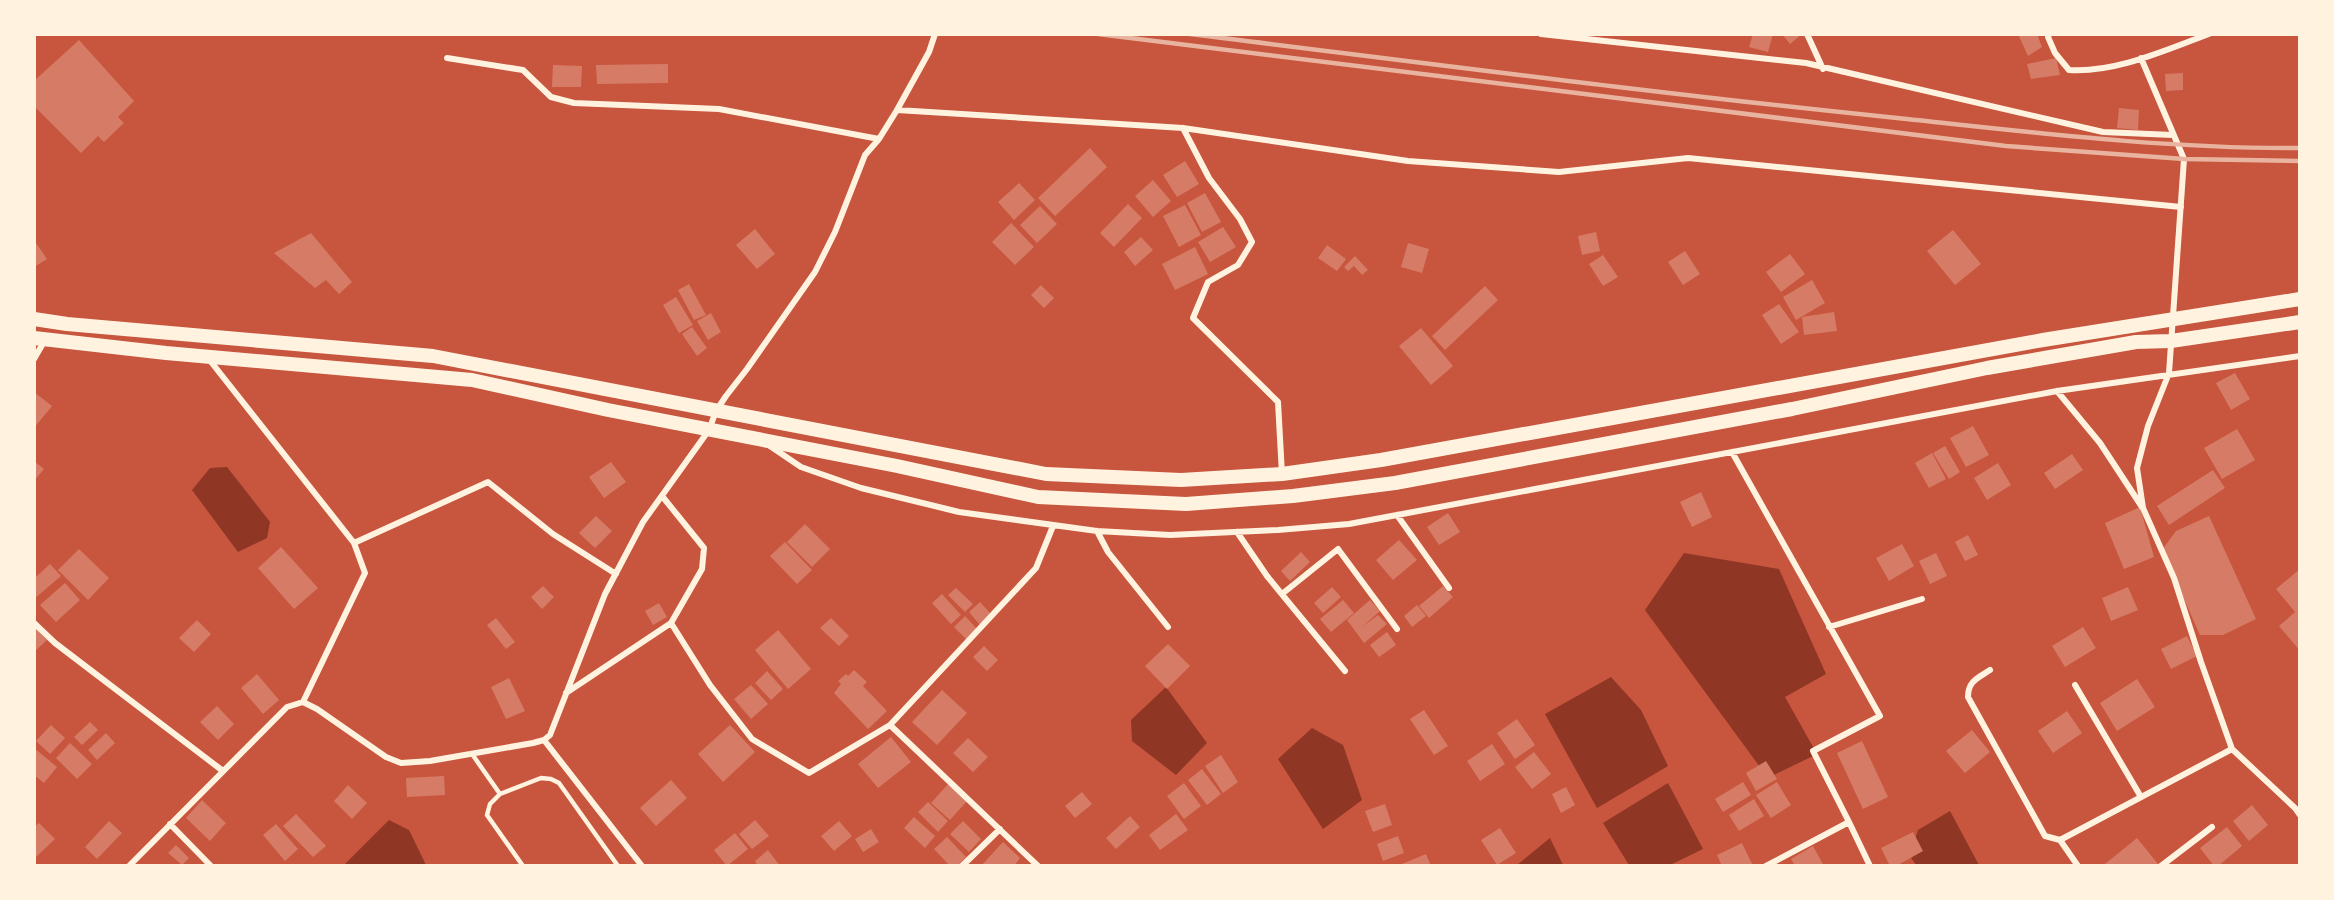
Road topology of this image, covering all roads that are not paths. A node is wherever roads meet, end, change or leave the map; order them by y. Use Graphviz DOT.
graph roads {
  1 [pos="934,34"];
  2 [pos="1541,34"];
  3 [pos="1808,34"];
  4 [pos="2049,34"];
  5 [pos="2209,34"];
  6 [pos="447,58"];
  7 [pos="2141,58"];
  8 [pos="1823,69"];
  9 [pos="897,110"];
  10 [pos="1184,128"];
  11 [pos="2173,135"];
  12 [pos="879,139"];
  13 [pos="2181,207"];
  14 [pos="2300,299"];
  15 [pos="34,319"];
  16 [pos="2173,319"];
  17 [pos="2300,321"];
  18 [pos="40,339"];
  19 [pos="2171,341"];
  20 [pos="206,356"];
  21 [pos="2300,356"];
  22 [pos="34,359"];
  23 [pos="2169,373"];
  24 [pos="2057,391"];
  25 [pos="716,411"];
  26 [pos="709,430"];
  27 [pos="762,440"];
  28 [pos="1732,452"];
  29 [pos="1282,474"];
  30 [pos="662,496"];
  31 [pos="2143,508"];
  32 [pos="1396,515"];
  33 [pos="1053,526"];
  34 [pos="1097,531"];
  35 [pos="1237,532"];
  36 [pos="354,543"];
  37 [pos="616,574"];
  38 [pos="1449,588"];
  39 [pos="1282,594"];
  40 [pos="1922,599"];
  41 [pos="671,623"];
  42 [pos="34,624"];
  43 [pos="1168,627"];
  44 [pos="1829,627"];
  45 [pos="1397,629"];
  46 [pos="1990,670"];
  47 [pos="1345,671"];
  48 [pos="2075,685"];
  49 [pos="566,693"];
  50 [pos="303,702"];
  51 [pos="890,725"];
  52 [pos="544,740"];
  53 [pos="2232,749"];
  54 [pos="472,754"];
  55 [pos="223,771"];
  56 [pos="500,794"];
  57 [pos="2141,797"];
  58 [pos="2300,815"];
  59 [pos="1849,822"];
  60 [pos="170,824"];
  61 [pos="2212,827"];
  62 [pos="1000,829"];
  63 [pos="2060,840"];
  64 [pos="129,866"];
  65 [pos="211,866"];
  66 [pos="523,866"];
  67 [pos="618,866"];
  68 [pos="642,866"];
  69 [pos="962,866"];
  70 [pos="1038,866"];
  71 [pos="1766,866"];
  72 [pos="1870,866"];
  73 [pos="2078,866"];
  74 [pos="2161,866"];
  1 -- 9 [label="street"];
  2 -- 8 [label="street"];
  3 -- 8 [label="street"];
  4 -- 7 [label="street"];
  5 -- 7 [label="street"];
  6 -- 12 [label="street"];
  7 -- 11 [label="street"];
  8 -- 11 [label="street"];
  9 -- 10 [label="street"];
  9 -- 12 [label="street"];
  10 -- 13 [label="street"];
  10 -- 29 [label="street"];
  11 -- 13 [label="street"];
  12 -- 25 [label="street"];
  13 -- 16 [label="street"];
  14 -- 16 [label="highway"];
  15 -- 25 [label="highway"];
  16 -- 19 [label="street"];
  16 -- 29 [label="highway"];
  17 -- 19 [label="highway"];
  18 -- 20 [label="highway"];
  18 -- 22 [label="street"];
  19 -- 23 [label="street"];
  19 -- 27 [label="highway"];
  20 -- 26 [label="highway"];
  20 -- 36 [label="street"];
  21 -- 23 [label="street"];
  23 -- 24 [label="street"];
  23 -- 31 [label="street"];
  24 -- 28 [label="street"];
  24 -- 31 [label="street"];
  25 -- 26 [label="street"];
  25 -- 29 [label="highway"];
  26 -- 27 [label="highway"];
  26 -- 30 [label="street"];
  27 -- 33 [label="street"];
  28 -- 32 [label="street"];
  28 -- 44 [label="street"];
  30 -- 37 [label="street"];
  30 -- 41 [label="street"];
  31 -- 53 [label="street"];
  32 -- 35 [label="street"];
  32 -- 38 [label="street"];
  33 -- 34 [label="street"];
  33 -- 51 [label="street"];
  34 -- 35 [label="street"];
  34 -- 43 [label="street"];
  35 -- 39 [label="street"];
  36 -- 37 [label="street"];
  36 -- 50 [label="street"];
  37 -- 49 [label="street"];
  39 -- 45 [label="street"];
  39 -- 47 [label="street"];
  40 -- 44 [label="street"];
  41 -- 49 [label="street"];
  41 -- 51 [label="street"];
  42 -- 55 [label="street"];
  44 -- 59 [label="street"];
  46 -- 63 [label="street"];
  48 -- 57 [label="street"];
  49 -- 52 [label="street"];
  50 -- 54 [label="street"];
  50 -- 55 [label="street"];
  51 -- 62 [label="street"];
  52 -- 54 [label="street"];
  52 -- 68 [label="street"];
  53 -- 57 [label="street"];
  53 -- 58 [label="street"];
  54 -- 56 [label="lane"];
  55 -- 60 [label="street"];
  56 -- 66 [label="lane"];
  56 -- 67 [label="lane"];
  57 -- 63 [label="street"];
  59 -- 71 [label="street"];
  59 -- 72 [label="street"];
  60 -- 64 [label="street"];
  60 -- 65 [label="street"];
  61 -- 74 [label="street"];
  62 -- 69 [label="street"];
  62 -- 70 [label="street"];
  63 -- 73 [label="street"];
}
